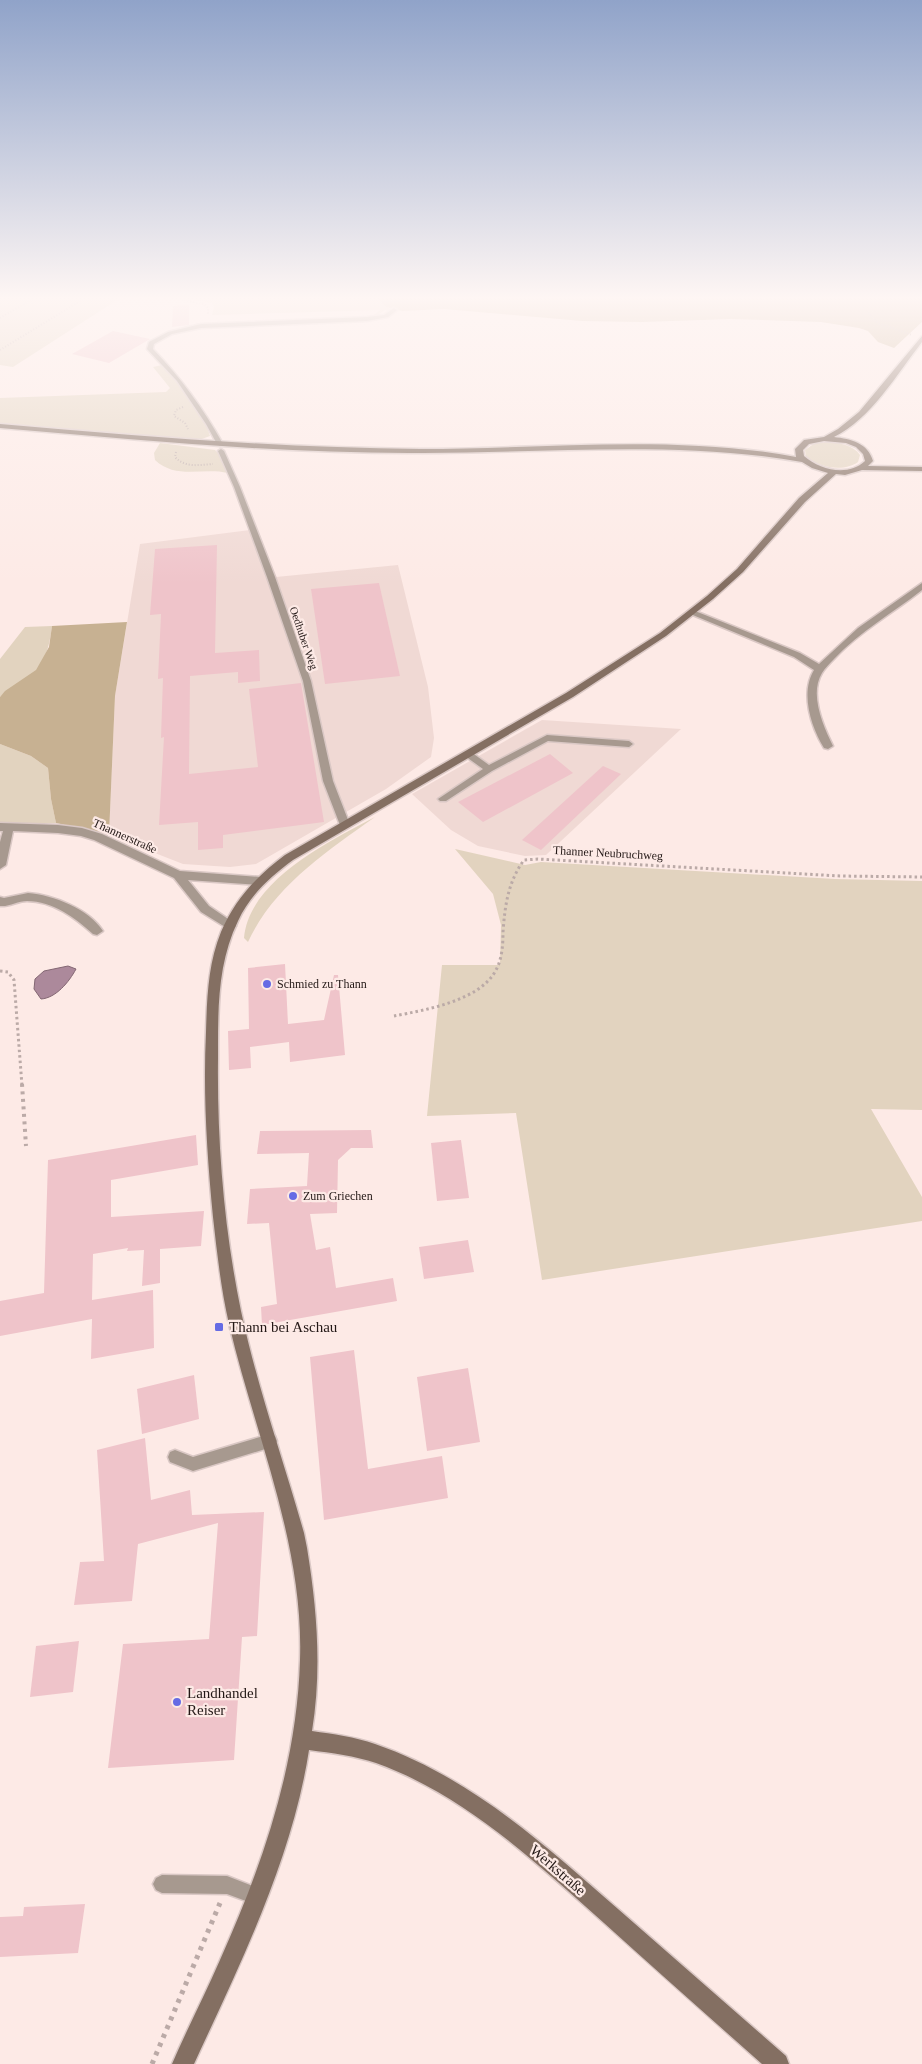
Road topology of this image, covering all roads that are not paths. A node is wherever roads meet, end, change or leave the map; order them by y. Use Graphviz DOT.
graph roads {
  1 [pos="187,391"];
  2 [pos="880,391"];
  3 [pos="862,414"];
  4 [pos="0,426"];
  5 [pos="824,439"];
  6 [pos="856,445"];
  7 [pos="800,447"];
  8 [pos="220,448"];
  9 [pos="748,452"];
  10 [pos="869,456"];
  11 [pos="802,460"];
  12 [pos="861,468"];
  13 [pos="922,468"];
  14 [pos="810,472"];
  15 [pos="836,472"];
  16 [pos="807,493"];
  17 [pos="922,586"];
  18 [pos="692,613"];
  19 [pos="820,669"];
  20 [pos="629,744"];
  21 [pos="828,746"];
  22 [pos="468,754"];
  23 [pos="489,769"];
  24 [pos="443,800"];
  25 [pos="345,825"];
  26 [pos="4,827"];
  27 [pos="0,865"];
  28 [pos="178,875"];
  29 [pos="260,881"];
  30 [pos="0,901"];
  31 [pos="230,926"];
  32 [pos="97,931"];
  33 [pos="270,1441"];
  34 [pos="175,1457"];
  35 [pos="302,1739"];
  36 [pos="162,1884"];
  37 [pos="257,1896"];
  38 [pos="183,2064"];
  39 [pos="778,2064"];
  1 -- 8 [label="lane, Oedhuber Weg"];
  2 -- 3 [label="main road"];
  3 -- 5 [label="main road"];
  3 -- 6 [label="main road"];
  4 -- 8 [label="main road"];
  5 -- 6 [label="main road"];
  5 -- 7 [label="main road"];
  6 -- 10 [label="main road"];
  7 -- 9 [label="main road"];
  7 -- 11 [label="main road"];
  8 -- 9 [label="main road"];
  8 -- 25 [label="lane, Oedhuber Weg"];
  9 -- 11 [label="main road"];
  10 -- 12 [label="main road"];
  10 -- 13 [label="main road"];
  11 -- 14 [label="main road"];
  12 -- 13 [label="main road"];
  12 -- 15 [label="main road"];
  14 -- 15 [label="main road"];
  14 -- 16 [label="main road"];
  15 -- 16 [label="main road"];
  16 -- 18 [label="main road"];
  17 -- 19 [label="street"];
  18 -- 19 [label="street"];
  18 -- 22 [label="main road"];
  19 -- 21 [label="street"];
  20 -- 23 [label="lane"];
  22 -- 23 [label="lane"];
  22 -- 25 [label="main road"];
  23 -- 24 [label="lane"];
  25 -- 29 [label="main road"];
  26 -- 27 [label="street"];
  26 -- 28 [label="street, Thannerstraße"];
  28 -- 29 [label="street, Thannerstraße"];
  28 -- 31 [label="street, Thannerstraße"];
  29 -- 31 [label="main road"];
  30 -- 32 [label="street"];
  31 -- 33 [label="main road"];
  33 -- 34 [label="lane"];
  33 -- 35 [label="main road"];
  35 -- 37 [label="main road"];
  35 -- 39 [label="main road, Werkstraße"];
  36 -- 37 [label="lane"];
  37 -- 38 [label="main road"];
}
